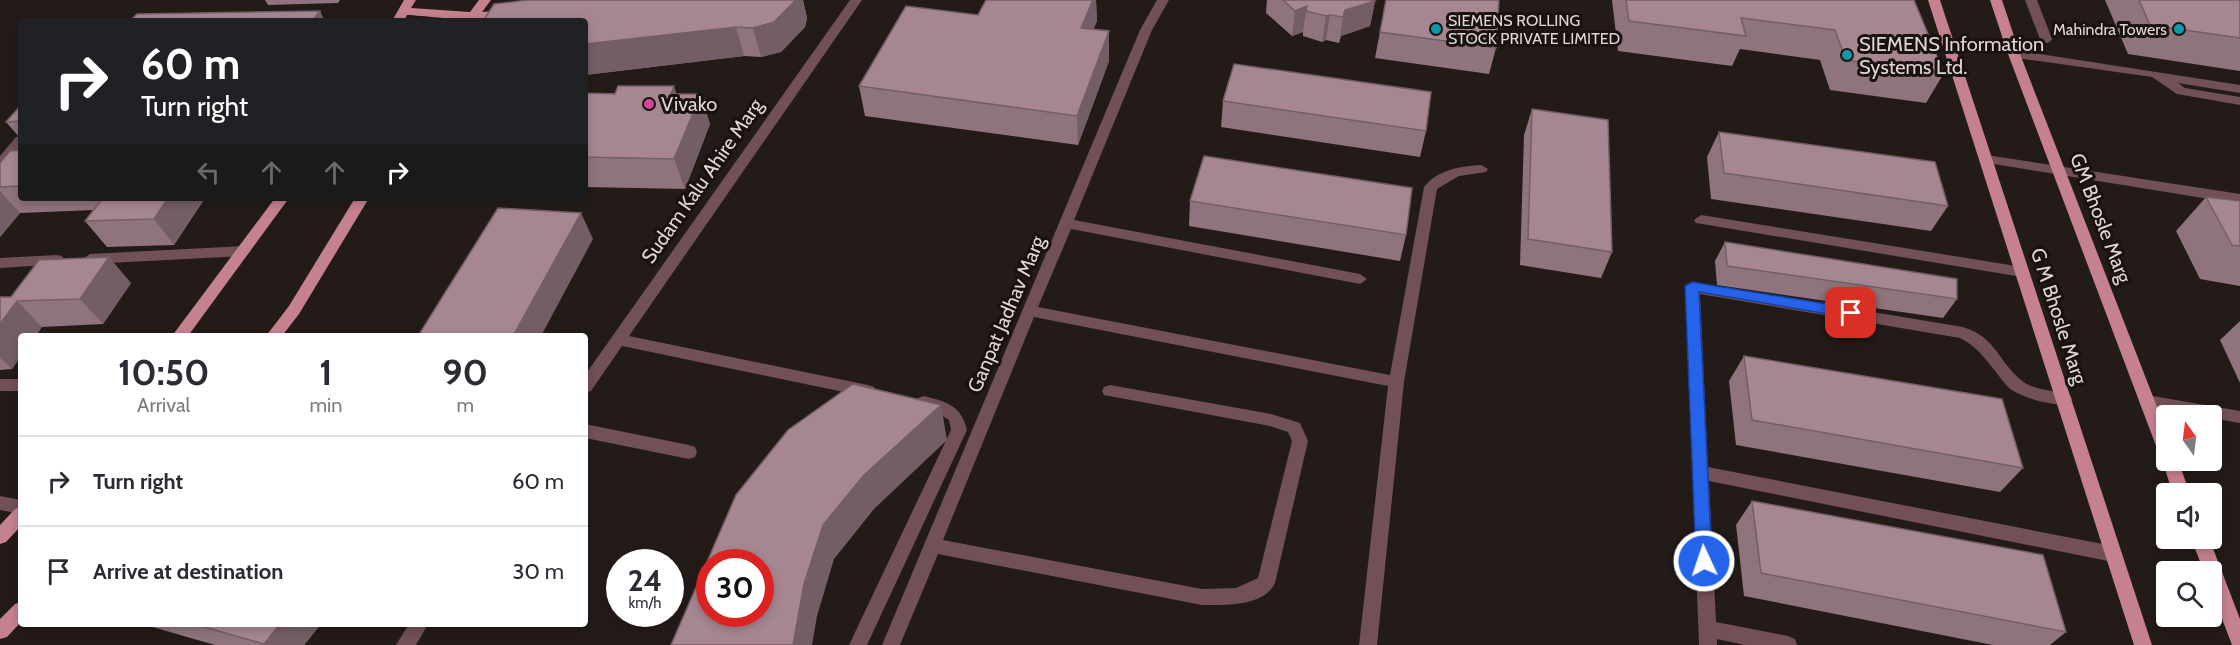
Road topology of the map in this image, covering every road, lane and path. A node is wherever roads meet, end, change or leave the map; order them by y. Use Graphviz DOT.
graph roads {
  1 [pos="485,0"];
  2 [pos="856,0"];
  3 [pos="1163,0"];
  4 [pos="1934,0"];
  5 [pos="1996,0"];
  6 [pos="2031,0"];
  7 [pos="404,11"];
  8 [pos="513,12"];
  9 [pos="472,18"];
  10 [pos="2046,39"];
  11 [pos="2013,54"];
  12 [pos="2164,78"];
  13 [pos="2240,89"];
  14 [pos="2240,101"];
  15 [pos="18,143"];
  16 [pos="1986,159"];
  17 [pos="0,164"];
  18 [pos="1481,169"];
  19 [pos="2058,170"];
  20 [pos="2240,199"];
  21 [pos="280,201"];
  22 [pos="360,201"];
  23 [pos="1701,220"];
  24 [pos="1066,223"];
  25 [pos="244,251"];
  26 [pos="0,263"];
  27 [pos="2022,272"];
  28 [pos="1360,279"];
  29 [pos="1030,311"];
  30 [pos="182,333"];
  31 [pos="276,333"];
  32 [pos="618,340"];
  33 [pos="1396,382"];
  34 [pos="588,383"];
  35 [pos="18,385"];
  36 [pos="0,386"];
  37 [pos="1110,391"];
  38 [pos="882,394"];
  39 [pos="905,399"];
  40 [pos="2064,399"];
  41 [pos="2147,401"];
  42 [pos="2240,417"];
  43 [pos="2156,425"];
  44 [pos="588,432"];
  45 [pos="688,452"];
  46 [pos="1699,472"];
  47 [pos="0,503"];
  48 [pos="18,506"];
  49 [pos="18,517"];
  50 [pos="0,537"];
  51 [pos="932,545"];
  52 [pos="2204,549"];
  53 [pos="2113,554"];
  54 [pos="18,613"];
  55 [pos="417,627"];
  56 [pos="0,631"];
  57 [pos="1708,637"];
  58 [pos="2240,644"];
  59 [pos="405,645"];
  60 [pos="858,645"];
  61 [pos="891,645"];
  62 [pos="1368,645"];
  63 [pos="1788,645"];
  64 [pos="2142,645"];
  1 -- 9 [label="main road"];
  2 -- 32 [label="street, Sudam Kalu Ahire Marg"];
  3 -- 24 [label="street, Ganpat Jadhav Marg"];
  4 -- 16 [label="main road, G M Bhosle Marg"];
  5 -- 11 [label="main road, GM Bhosle Marg"];
  6 -- 10 [label="street"];
  7 -- 9 [label="main road"];
  8 -- 9 [label="main road"];
  11 -- 12 [label="street"];
  11 -- 19 [label="main road, GM Bhosle Marg"];
  12 -- 13 [label="street"];
  12 -- 14 [label="street"];
  15 -- 17 [label="street"];
  16 -- 19 [label="street"];
  16 -- 27 [label="main road, G M Bhosle Marg"];
  18 -- 33 [label="street"];
  19 -- 20 [label="street"];
  19 -- 41 [label="main road, GM Bhosle Marg"];
  21 -- 25 [label="main road"];
  22 -- 31 [label="main road"];
  23 -- 27 [label="street"];
  24 -- 28 [label="street"];
  24 -- 29 [label="street, Ganpat Jadhav Marg"];
  25 -- 26 [label="street"];
  25 -- 30 [label="main road"];
  27 -- 40 [label="main road, G M Bhosle Marg"];
  29 -- 33 [label="street"];
  29 -- 51 [label="street, Ganpat Jadhav Marg"];
  32 -- 34 [label="street, Sudam Kalu Ahire Marg"];
  32 -- 38 [label="street"];
  33 -- 62 [label="street"];
  35 -- 36 [label="street"];
  37 -- 51 [label="street"];
  39 -- 60 [label="street"];
  40 -- 46 [label="street"];
  40 -- 53 [label="main road, G M Bhosle Marg"];
  41 -- 42 [label="street"];
  41 -- 43 [label="main road, GM Bhosle Marg"];
  44 -- 45 [label="street"];
  46 -- 53 [label="street"];
  46 -- 57 [label="street"];
  47 -- 48 [label="street"];
  49 -- 50 [label="main road"];
  51 -- 61 [label="street, Ganpat Jadhav Marg"];
  52 -- 58 [label="main road"];
  53 -- 64 [label="main road, G M Bhosle Marg"];
  54 -- 56 [label="main road"];
  55 -- 59 [label="street"];
  57 -- 63 [label="street"];
}
